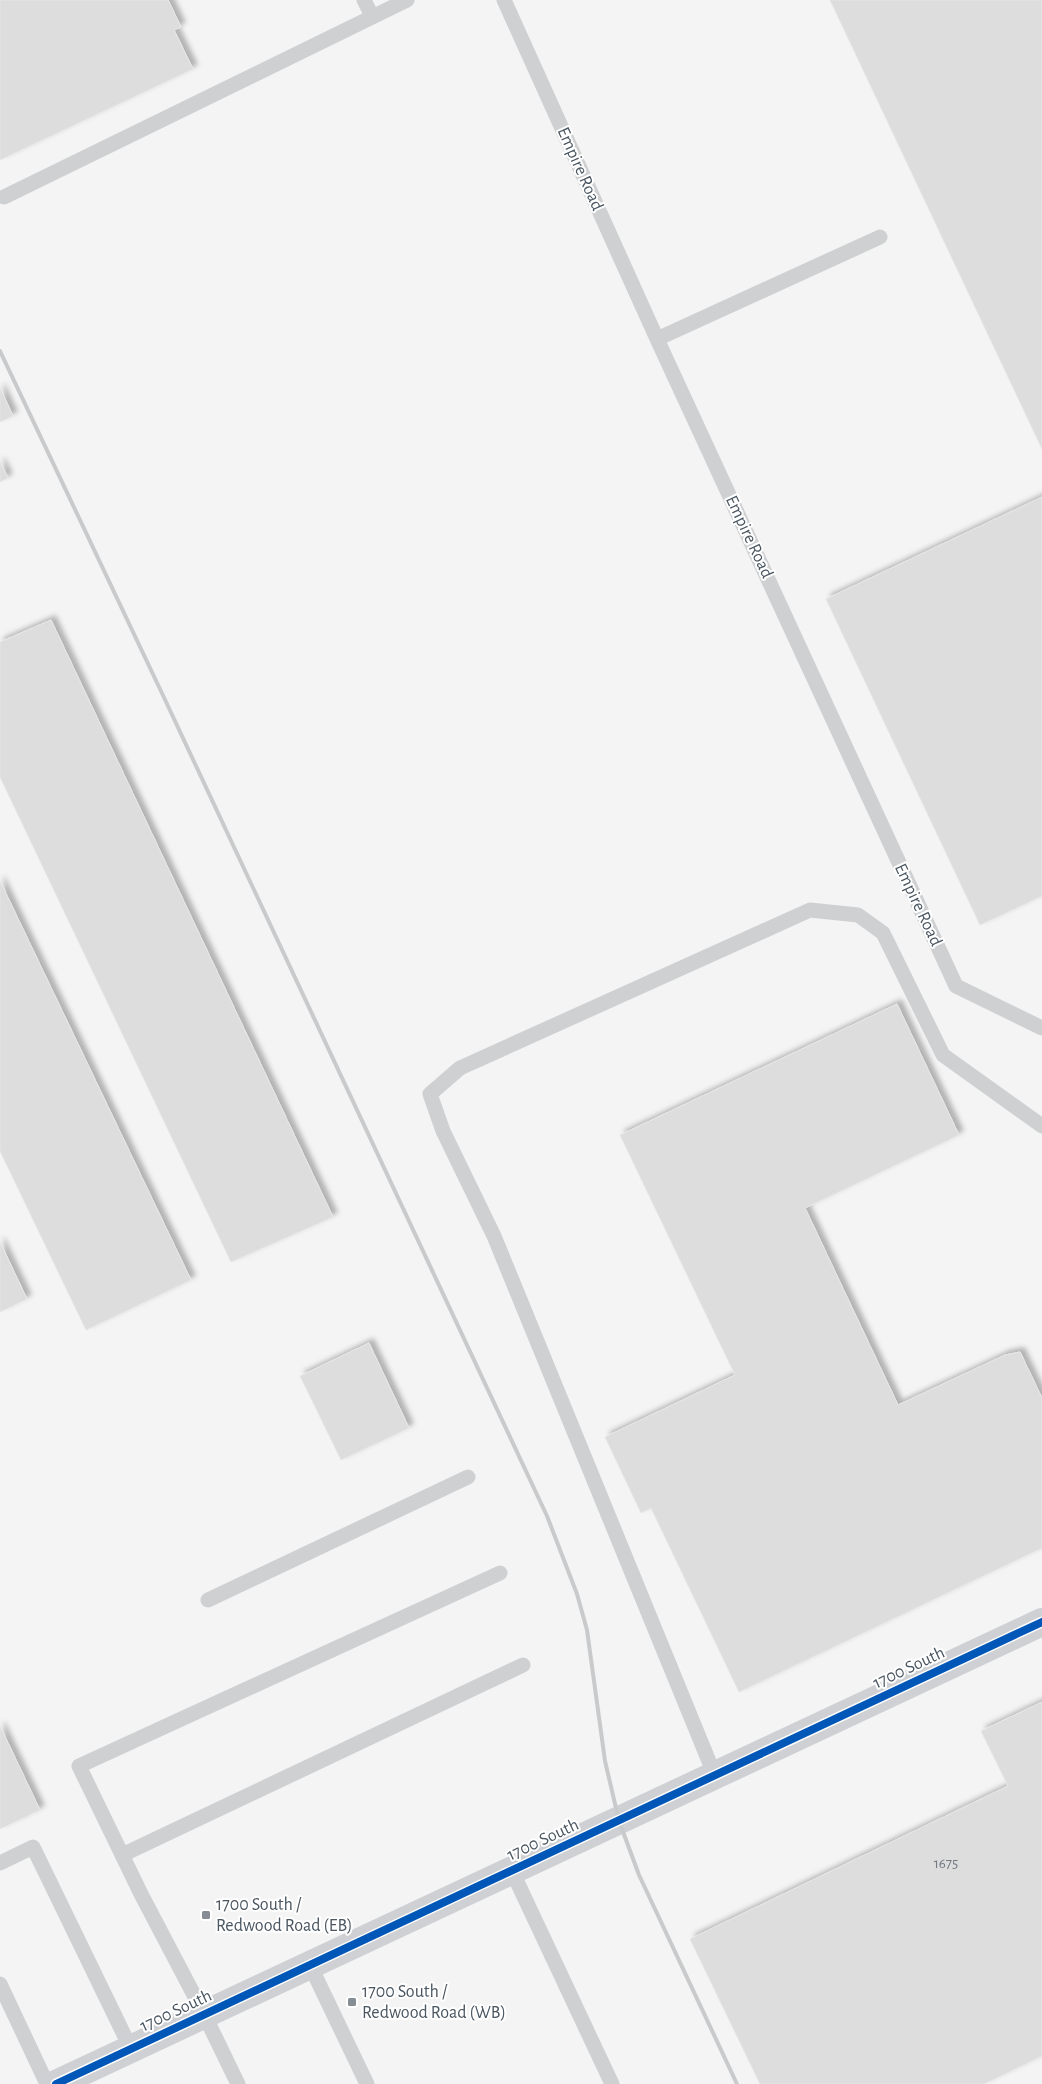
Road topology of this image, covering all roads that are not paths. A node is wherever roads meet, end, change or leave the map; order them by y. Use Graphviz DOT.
graph roads {
  1 [pos="364,0"];
  2 [pos="406,0"];
  3 [pos="504,0"];
  4 [pos="372,16"];
  5 [pos="4,197"];
  6 [pos="880,237"];
  7 [pos="657,339"];
  8 [pos="1042,1028"];
  9 [pos="1042,1126"];
  10 [pos="468,1477"];
  11 [pos="500,1573"];
  12 [pos="208,1600"];
  13 [pos="1042,1622"];
  14 [pos="522,1665"];
  15 [pos="715,1776"];
  16 [pos="122,1855"];
  17 [pos="0,1863"];
  18 [pos="512,1871"];
  19 [pos="310,1965"];
  20 [pos="0,1984"];
  21 [pos="204,2014"];
  22 [pos="131,2049"];
  23 [pos="47,2084"];
  24 [pos="56,2084"];
  25 [pos="238,2084"];
  26 [pos="366,2084"];
  27 [pos="612,2084"];
  1 -- 4 [label="lane"];
  2 -- 4 [label="lane"];
  3 -- 7 [label="lane, Empire Road"];
  4 -- 5 [label="lane"];
  6 -- 7 [label="lane"];
  7 -- 8 [label="lane, Empire Road"];
  9 -- 15 [label="lane"];
  10 -- 12 [label="lane"];
  11 -- 16 [label="lane"];
  13 -- 15 [label="street, 1700 South"];
  14 -- 16 [label="lane"];
  15 -- 18 [label="street, 1700 South"];
  16 -- 21 [label="lane"];
  17 -- 22 [label="lane"];
  18 -- 19 [label="street, 1700 South"];
  18 -- 27 [label="lane"];
  19 -- 21 [label="street, 1700 South"];
  19 -- 26 [label="lane"];
  20 -- 23 [label="lane"];
  21 -- 22 [label="street, 1700 South"];
  21 -- 25 [label="lane"];
  22 -- 24 [label="street, 1700 South"];
}
